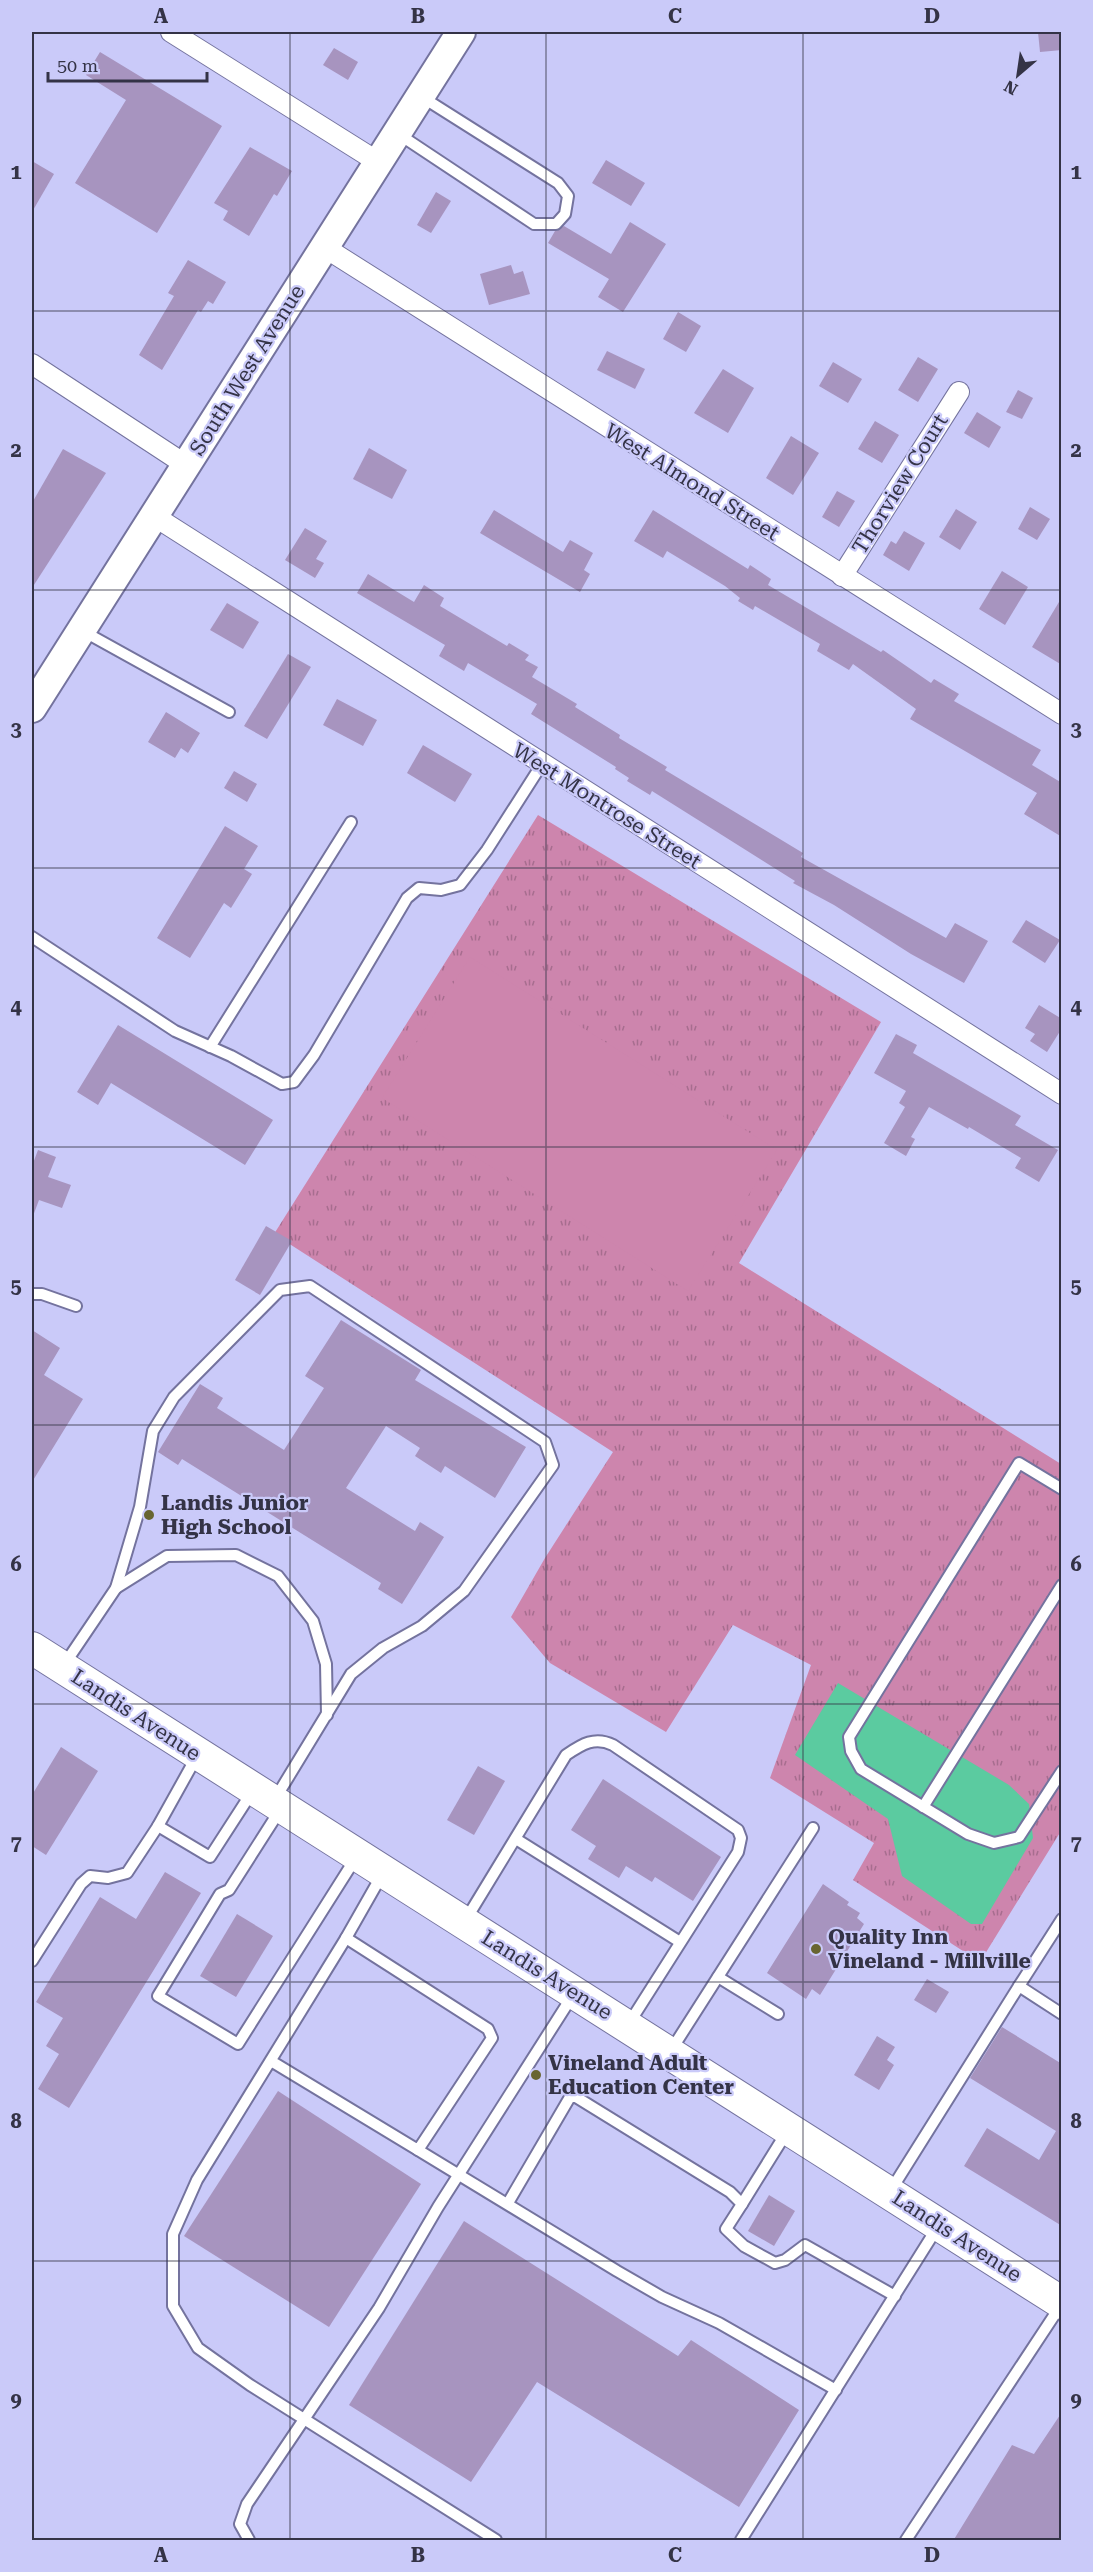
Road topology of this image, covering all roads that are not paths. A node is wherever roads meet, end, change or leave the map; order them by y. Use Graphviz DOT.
graph roads {
  1 [pos="171,32"];
  2 [pos="461,32"];
  3 [pos="420,96"];
  4 [pos="397,133"];
  5 [pos="378,162"];
  6 [pos="324,247"];
  7 [pos="32,364"];
  8 [pos="959,392"];
  9 [pos="186,465"];
  10 [pos="154,516"];
  11 [pos="842,576"];
  12 [pos="81,630"];
  13 [pos="32,708"];
  14 [pos="229,712"];
  15 [pos="1062,714"];
  16 [pos="542,764"];
  17 [pos="351,822"];
  18 [pos="32,937"];
  19 [pos="210,1047"];
  20 [pos="1062,1094"];
  21 [pos="32,1294"];
  22 [pos="76,1306"];
  23 [pos="1062,1489"];
  24 [pos="1062,1585"];
  25 [pos="116,1588"];
  26 [pos="32,1648"];
  27 [pos="62,1667"];
  28 [pos="327,1715"];
  29 [pos="198,1754"];
  30 [pos="1062,1771"];
  31 [pos="269,1800"];
  32 [pos="923,1807"];
  33 [pos="158,1826"];
  34 [pos="813,1828"];
  35 [pos="516,1839"];
  36 [pos="358,1855"];
  37 [pos="384,1872"];
  38 [pos="1062,1919"];
  39 [pos="464,1922"];
  40 [pos="346,1938"];
  41 [pos="680,1942"];
  42 [pos="32,1961"];
  43 [pos="718,1977"];
  44 [pos="1019,1986"];
  45 [pos="575,1992"];
  46 [pos="778,2014"];
  47 [pos="1062,2014"];
  48 [pos="628,2025"];
  49 [pos="670,2053"];
  50 [pos="271,2061"];
  51 [pos="789,2129"];
  52 [pos="418,2150"];
  53 [pos="459,2176"];
  54 [pos="890,2193"];
  55 [pos="508,2203"];
  56 [pos="742,2204"];
  57 [pos="939,2225"];
  58 [pos="895,2296"];
  59 [pos="1062,2304"];
  60 [pos="836,2390"];
  61 [pos="304,2419"];
  62 [pos="249,2541"];
  63 [pos="496,2541"];
  64 [pos="741,2541"];
  65 [pos="906,2541"];
  1 -- 5 [label="street"];
  2 -- 3 [label="street, South West Avenue"];
  3 -- 4 [label="street, South West Avenue"];
  3 -- 4 [label="lane"];
  4 -- 5 [label="street, South West Avenue"];
  5 -- 6 [label="street, South West Avenue"];
  6 -- 9 [label="street, South West Avenue"];
  6 -- 11 [label="street, West Almond Street"];
  7 -- 9 [label="street"];
  8 -- 11 [label="street, Thorview Court"];
  9 -- 10 [label="street, South West Avenue"];
  10 -- 12 [label="street, South West Avenue"];
  10 -- 16 [label="street, West Montrose Street"];
  11 -- 15 [label="street, West Almond Street"];
  12 -- 13 [label="street, South West Avenue"];
  12 -- 14 [label="lane"];
  16 -- 19 [label="lane"];
  16 -- 20 [label="street, West Montrose Street"];
  17 -- 19 [label="lane"];
  18 -- 19 [label="lane"];
  21 -- 22 [label="lane"];
  23 -- 32 [label="lane"];
  24 -- 32 [label="lane"];
  25 -- 27 [label="lane"];
  25 -- 28 [label="lane"];
  25 -- 28 [label="lane"];
  26 -- 27 [label="main road, Landis Avenue"];
  27 -- 29 [label="main road, Landis Avenue"];
  28 -- 31 [label="lane"];
  29 -- 31 [label="main road, Landis Avenue"];
  29 -- 33 [label="lane"];
  30 -- 32 [label="lane"];
  31 -- 33 [label="lane"];
  31 -- 36 [label="main road, Landis Avenue"];
  31 -- 36 [label="lane"];
  33 -- 42 [label="lane"];
  34 -- 43 [label="lane"];
  35 -- 39 [label="lane"];
  35 -- 41 [label="lane"];
  35 -- 41 [label="lane"];
  36 -- 37 [label="main road, Landis Avenue"];
  37 -- 39 [label="main road, Landis Avenue"];
  37 -- 40 [label="lane"];
  38 -- 44 [label="lane"];
  39 -- 45 [label="main road, Landis Avenue"];
  40 -- 50 [label="lane"];
  40 -- 52 [label="lane"];
  41 -- 48 [label="lane"];
  43 -- 46 [label="lane"];
  43 -- 49 [label="lane"];
  44 -- 47 [label="lane"];
  44 -- 54 [label="lane"];
  45 -- 48 [label="main road, Landis Avenue"];
  45 -- 53 [label="lane"];
  48 -- 49 [label="main road, Landis Avenue"];
  49 -- 51 [label="main road, Landis Avenue"];
  50 -- 52 [label="lane"];
  50 -- 61 [label="lane"];
  51 -- 54 [label="main road, Landis Avenue"];
  51 -- 56 [label="lane"];
  52 -- 53 [label="lane"];
  53 -- 55 [label="lane"];
  53 -- 61 [label="lane"];
  54 -- 57 [label="main road, Landis Avenue"];
  55 -- 56 [label="lane"];
  55 -- 60 [label="lane"];
  56 -- 58 [label="lane"];
  57 -- 58 [label="lane"];
  57 -- 59 [label="main road, Landis Avenue"];
  58 -- 60 [label="lane"];
  59 -- 65 [label="lane"];
  60 -- 64 [label="lane"];
  61 -- 62 [label="lane"];
  61 -- 63 [label="lane"];
}
